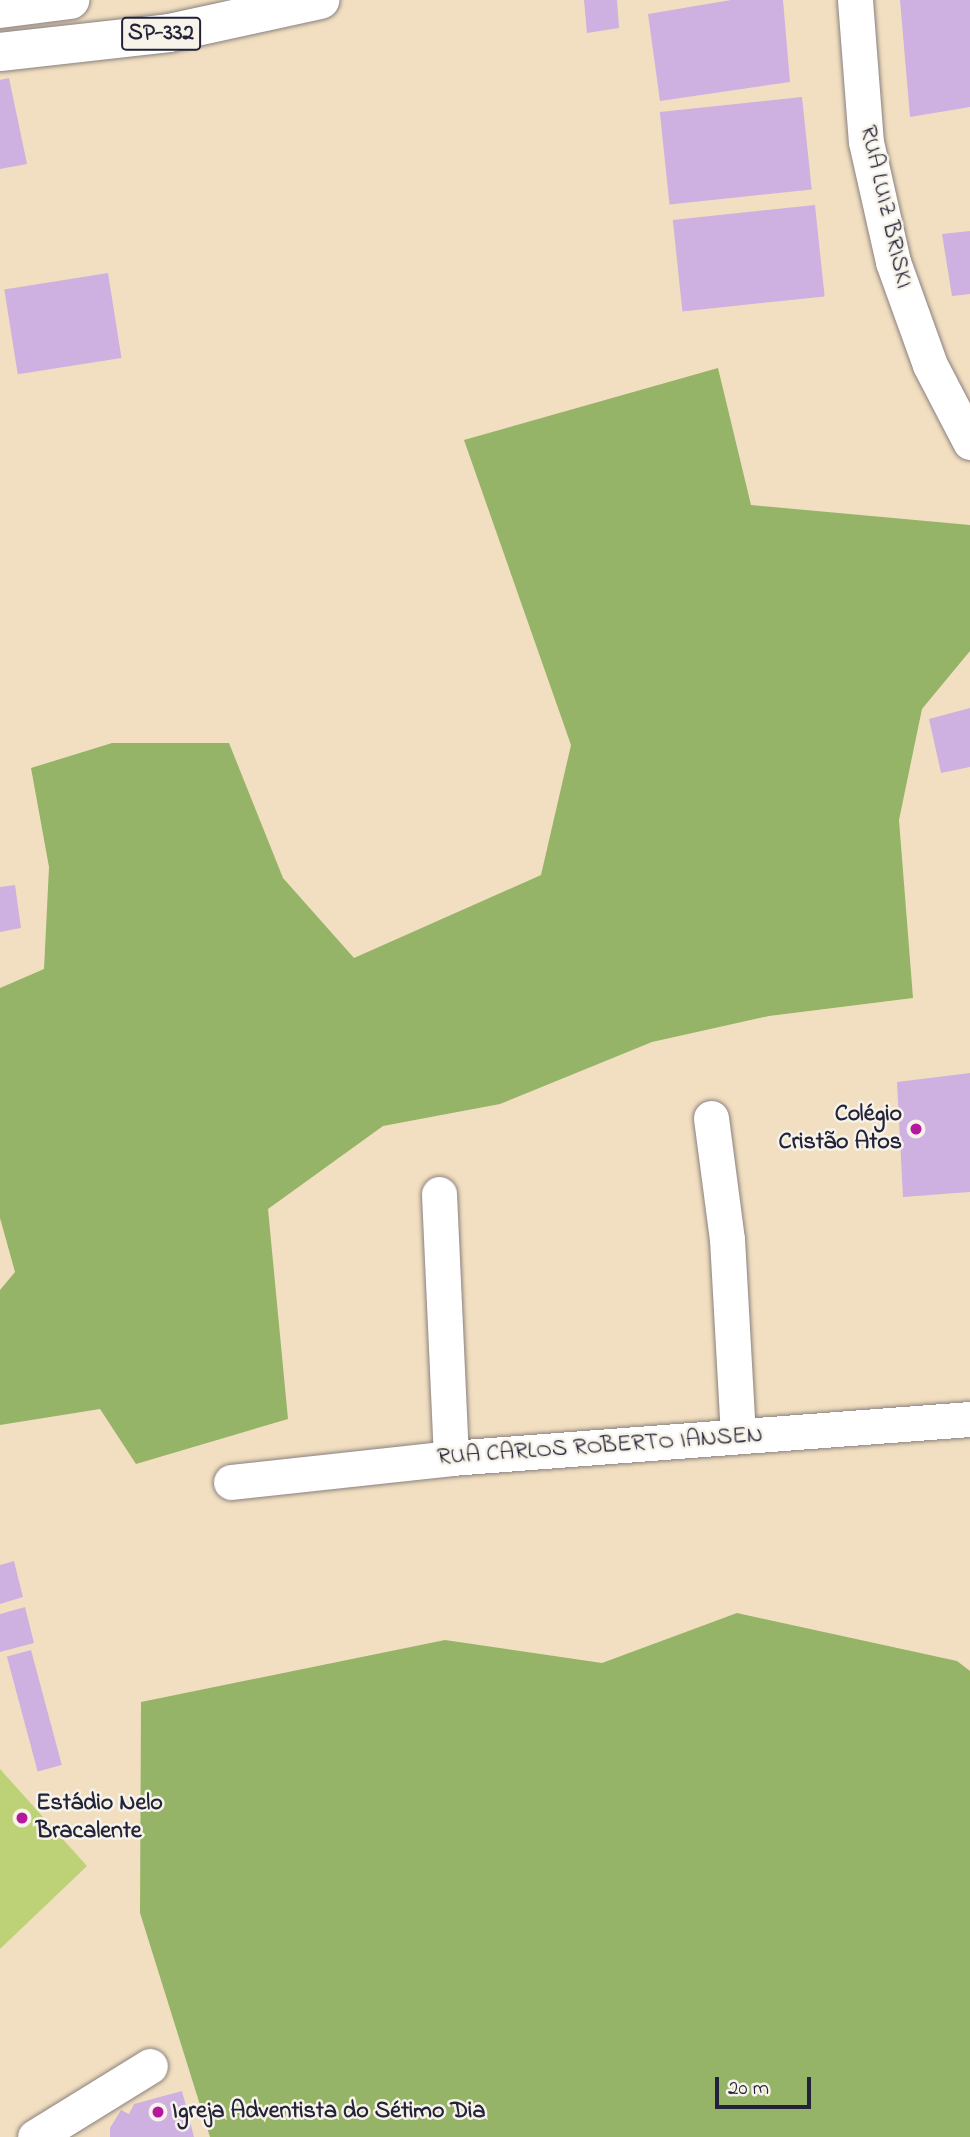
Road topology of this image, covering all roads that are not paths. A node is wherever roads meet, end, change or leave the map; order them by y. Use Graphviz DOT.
graph roads {
  1 [pos="70,0"];
  2 [pos="320,0"];
  3 [pos="855,0"];
  4 [pos="0,9"];
  5 [pos="0,52"];
  6 [pos="970,442"];
  7 [pos="711,1118"];
  8 [pos="439,1194"];
  9 [pos="970,1419"];
  10 [pos="738,1436"];
  11 [pos="451,1458"];
  12 [pos="230,1482"];
  13 [pos="150,2066"];
  14 [pos="35,2137"];
  1 -- 4 [label="main road"];
  2 -- 5 [label="main road, SP-332"];
  3 -- 6 [label="street, RUA LUIZ BRISKI"];
  7 -- 10 [label="street"];
  8 -- 11 [label="street"];
  9 -- 10 [label="street, RUA CARLOS ROBERTO IANSEN"];
  10 -- 11 [label="street, RUA CARLOS ROBERTO IANSEN"];
  11 -- 12 [label="street, RUA CARLOS ROBERTO IANSEN"];
  13 -- 14 [label="street"];
}
